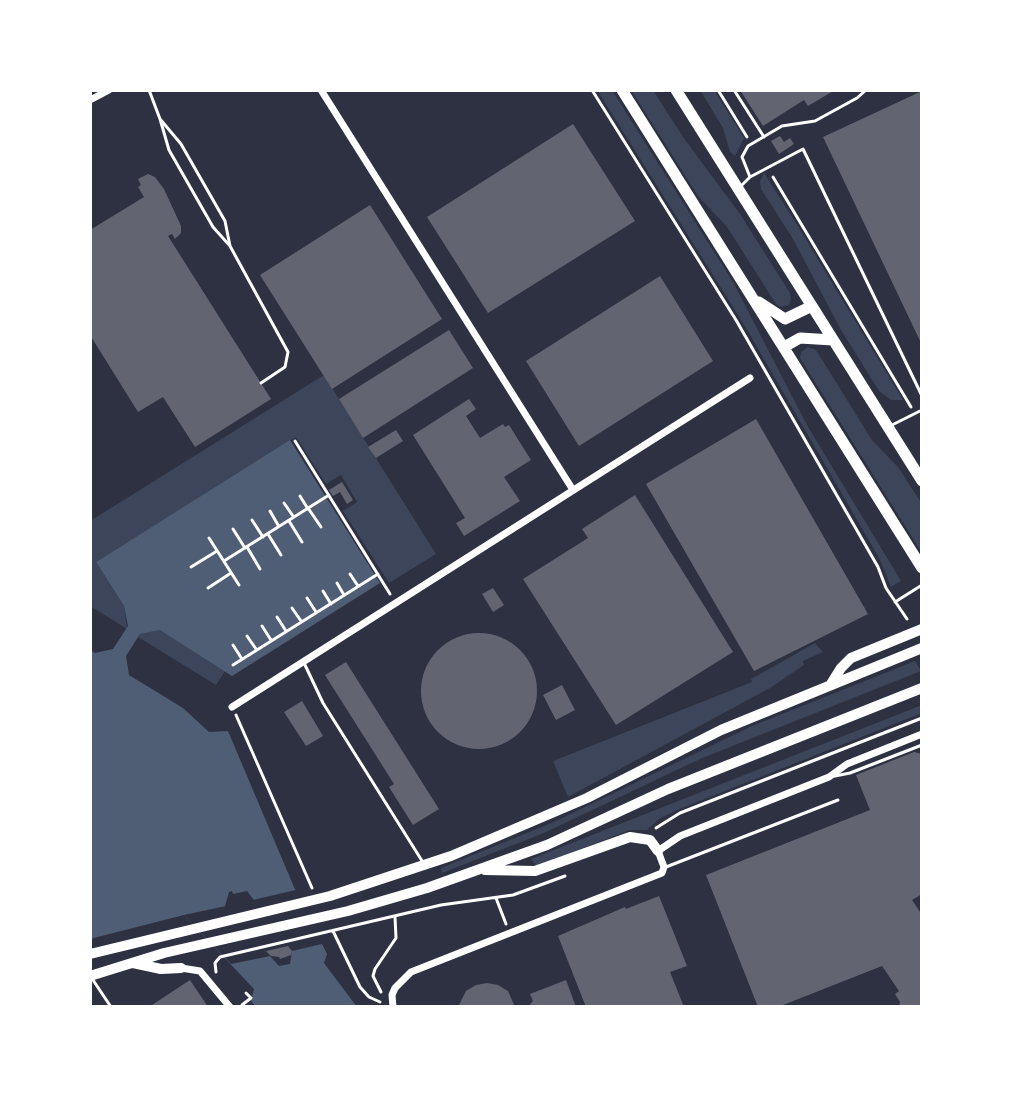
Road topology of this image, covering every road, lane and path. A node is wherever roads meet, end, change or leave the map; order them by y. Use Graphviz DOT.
graph roads {
  1 [pos="109,90"];
  2 [pos="149,90"];
  3 [pos="321,90"];
  4 [pos="592,90"];
  5 [pos="622,90"];
  6 [pos="676,90"];
  7 [pos="718,90"];
  8 [pos="734,90"];
  9 [pos="866,90"];
  10 [pos="90,100"];
  11 [pos="160,119"];
  12 [pos="764,137"];
  13 [pos="752,144"];
  14 [pos="766,167"];
  15 [pos="750,177"];
  16 [pos="739,189"];
  17 [pos="230,246"];
  18 [pos="752,297"];
  19 [pos="812,306"];
  20 [pos="833,340"];
  21 [pos="784,347"];
  22 [pos="750,378"];
  23 [pos="261,383"];
  24 [pos="922,396"];
  25 [pos="922,410"];
  26 [pos="916,413"];
  27 [pos="888,427"];
  28 [pos="295,441"];
  29 [pos="922,481"];
  30 [pos="573,490"];
  31 [pos="329,495"];
  32 [pos="300,496"];
  33 [pos="284,503"];
  34 [pos="308,508"];
  35 [pos="270,511"];
  36 [pos="294,518"];
  37 [pos="252,520"];
  38 [pos="289,521"];
  39 [pos="279,527"];
  40 [pos="321,527"];
  41 [pos="233,529"];
  42 [pos="265,535"];
  43 [pos="209,538"];
  44 [pos="302,542"];
  45 [pos="246,548"];
  46 [pos="217,551"];
  47 [pos="281,555"];
  48 [pos="224,561"];
  49 [pos="191,567"];
  50 [pos="922,568"];
  51 [pos="260,569"];
  52 [pos="231,573"];
  53 [pos="350,574"];
  54 [pos="378,574"];
  55 [pos="337,583"];
  56 [pos="239,585"];
  57 [pos="922,585"];
  58 [pos="358,586"];
  59 [pos="208,588"];
  60 [pos="323,591"];
  61 [pos="344,595"];
  62 [pos="307,598"];
  63 [pos="395,602"];
  64 [pos="331,604"];
  65 [pos="292,608"];
  66 [pos="316,613"];
  67 [pos="277,617"];
  68 [pos="301,622"];
  69 [pos="262,626"];
  70 [pos="922,629"];
  71 [pos="286,631"];
  72 [pos="247,636"];
  73 [pos="271,641"];
  74 [pos="233,645"];
  75 [pos="922,648"];
  76 [pos="256,650"];
  77 [pos="242,659"];
  78 [pos="303,661"];
  79 [pos="233,665"];
  80 [pos="831,684"];
  81 [pos="922,688"];
  82 [pos="232,707"];
  83 [pos="922,734"];
  84 [pos="922,745"];
  85 [pos="829,777"];
  86 [pos="838,800"];
  87 [pos="658,851"];
  88 [pos="425,865"];
  89 [pos="481,869"];
  90 [pos="662,871"];
  91 [pos="312,888"];
  92 [pos="496,898"];
  93 [pos="395,917"];
  94 [pos="331,928"];
  95 [pos="347,929"];
  96 [pos="509,933"];
  97 [pos="90,954"];
  98 [pos="131,963"];
  99 [pos="181,968"];
  100 [pos="218,974"];
  101 [pos="90,976"];
  102 [pos="246,993"];
  103 [pos="392,1005"];
  104 [pos="243,1006"];
  105 [pos="111,1007"];
  106 [pos="230,1007"];
  1 -- 10 [label="street"];
  2 -- 11 [label="lane"];
  3 -- 30 [label="street"];
  4 -- 57 [label="path"];
  5 -- 18 [label="main road"];
  6 -- 16 [label="main road"];
  7 -- 13 [label="path"];
  8 -- 12 [label="lane"];
  9 -- 12 [label="lane"];
  11 -- 17 [label="lane"];
  11 -- 17 [label="lane"];
  12 -- 13 [label="lane"];
  13 -- 15 [label="lane"];
  14 -- 15 [label="lane"];
  14 -- 24 [label="lane"];
  14 -- 26 [label="path"];
  15 -- 16 [label="lane"];
  16 -- 19 [label="main road"];
  17 -- 23 [label="lane"];
  18 -- 19 [label="main road"];
  18 -- 21 [label="main road"];
  19 -- 20 [label="main road"];
  20 -- 21 [label="main road"];
  20 -- 27 [label="main road"];
  21 -- 50 [label="main road"];
  22 -- 30 [label="street"];
  25 -- 26 [label="lane"];
  26 -- 27 [label="lane"];
  27 -- 29 [label="main road"];
  28 -- 31 [label="path"];
  30 -- 63 [label="street"];
  31 -- 34 [label="path"];
  31 -- 54 [label="path"];
  32 -- 34 [label="path"];
  33 -- 36 [label="path"];
  34 -- 36 [label="path"];
  34 -- 40 [label="path"];
  35 -- 39 [label="path"];
  36 -- 38 [label="path"];
  37 -- 42 [label="path"];
  38 -- 39 [label="path"];
  38 -- 44 [label="path"];
  39 -- 42 [label="path"];
  41 -- 45 [label="path"];
  42 -- 45 [label="path"];
  42 -- 47 [label="path"];
  43 -- 46 [label="path"];
  45 -- 48 [label="path"];
  45 -- 51 [label="path"];
  46 -- 48 [label="path"];
  46 -- 49 [label="path"];
  48 -- 52 [label="path"];
  52 -- 56 [label="path"];
  52 -- 59 [label="path"];
  53 -- 58 [label="path"];
  54 -- 58 [label="path"];
  54 -- 63 [label="path"];
  55 -- 61 [label="path"];
  58 -- 61 [label="path"];
  60 -- 64 [label="path"];
  61 -- 64 [label="path"];
  62 -- 66 [label="path"];
  63 -- 78 [label="street"];
  64 -- 66 [label="path"];
  65 -- 68 [label="path"];
  66 -- 68 [label="path"];
  67 -- 71 [label="path"];
  68 -- 71 [label="path"];
  69 -- 73 [label="path"];
  70 -- 80 [label="main road"];
  71 -- 73 [label="path"];
  72 -- 76 [label="path"];
  73 -- 76 [label="path"];
  74 -- 77 [label="path"];
  75 -- 80 [label="main road"];
  76 -- 77 [label="path"];
  77 -- 79 [label="path"];
  78 -- 82 [label="street"];
  78 -- 88 [label="lane"];
  80 -- 88 [label="main road"];
  81 -- 89 [label="main road"];
  82 -- 91 [label="path"];
  83 -- 85 [label="street"];
  84 -- 85 [label="lane"];
  85 -- 87 [label="street"];
  86 -- 90 [label="lane"];
  87 -- 89 [label="main road"];
  87 -- 90 [label="street"];
  88 -- 97 [label="main road"];
  89 -- 98 [label="main road"];
  90 -- 96 [label="street"];
  92 -- 96 [label="path"];
  93 -- 103 [label="path"];
  94 -- 103 [label="path"];
  95 -- 100 [label="path"];
  96 -- 103 [label="street"];
  98 -- 99 [label="main road"];
  98 -- 101 [label="main road"];
  99 -- 106 [label="street"];
  101 -- 105 [label="lane"];
  102 -- 104 [label="path"];
}
